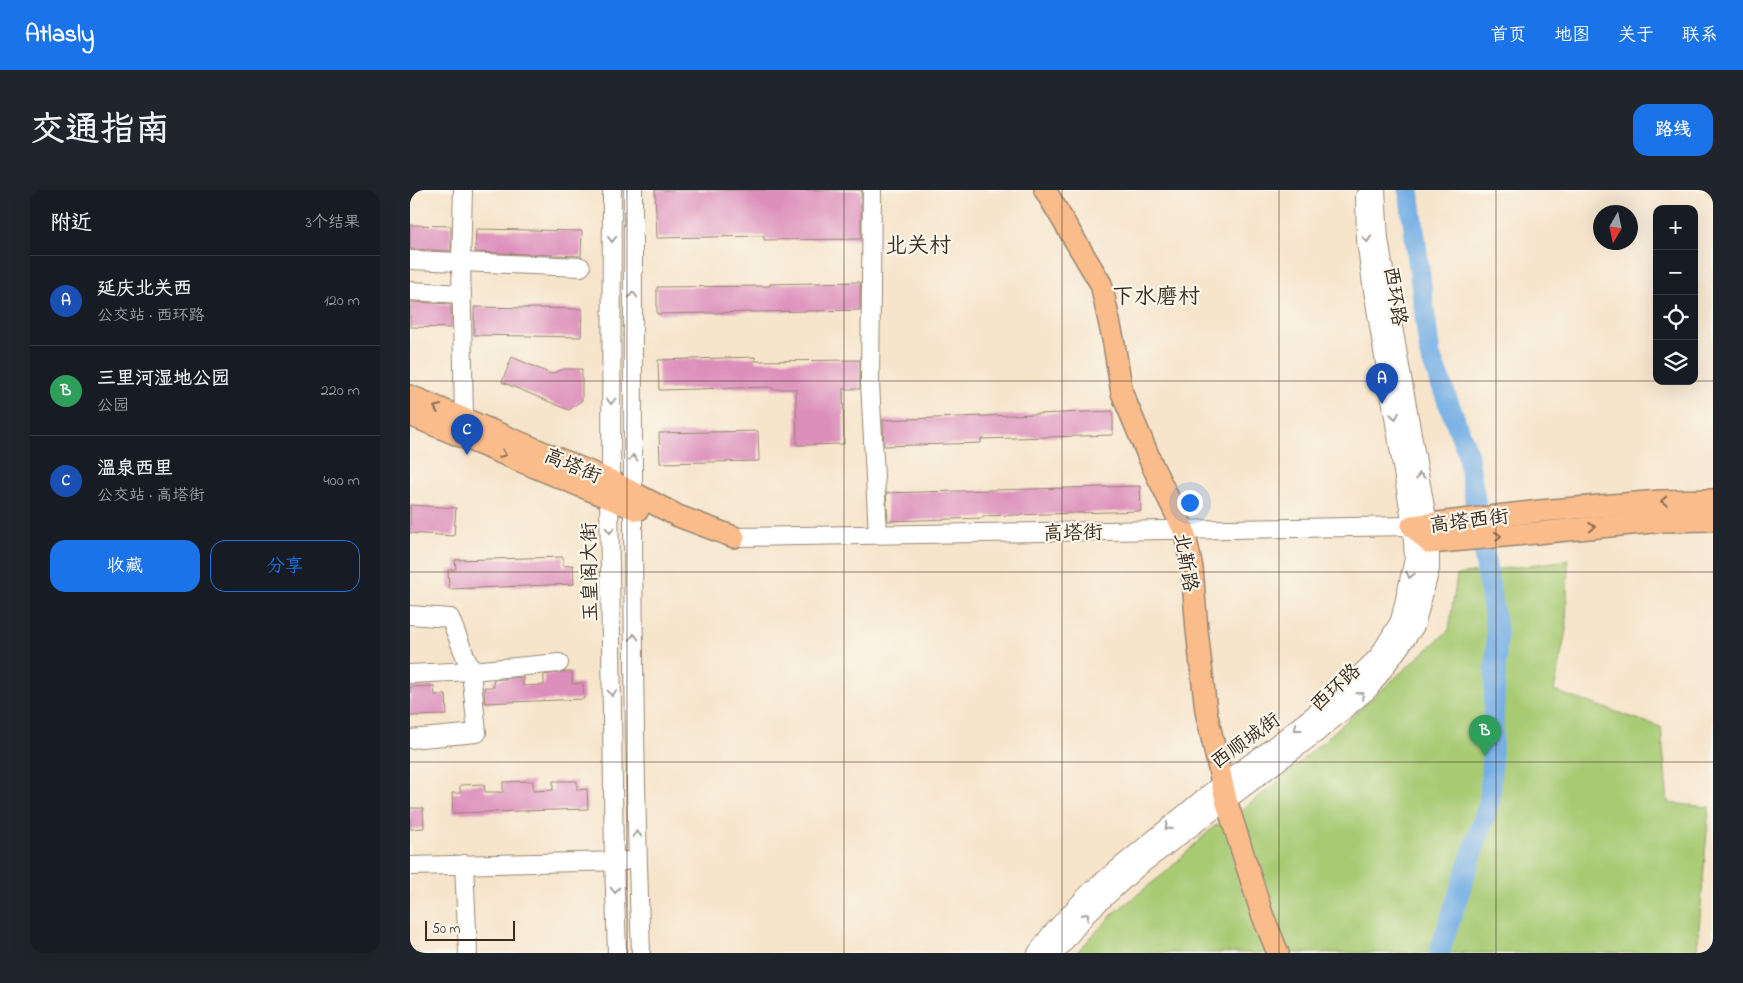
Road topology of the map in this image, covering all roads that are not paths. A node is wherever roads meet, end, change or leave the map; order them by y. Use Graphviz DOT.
graph roads {
  1 [pos="463,190"];
  2 [pos="612,190"];
  3 [pos="633,190"];
  4 [pos="872,190"];
  5 [pos="1045,190"];
  6 [pos="1365,190"];
  7 [pos="1376,190"];
  8 [pos="410,260"];
  9 [pos="461,261"];
  10 [pos="581,267"];
  11 [pos="410,291"];
  12 [pos="462,294"];
  13 [pos="410,396"];
  14 [pos="410,415"];
  15 [pos="461,428"];
  16 [pos="610,489"];
  17 [pos="632,499"];
  18 [pos="1713,500"];
  19 [pos="1713,520"];
  20 [pos="1542,522"];
  21 [pos="1184,530"];
  22 [pos="1424,531"];
  23 [pos="878,534"];
  24 [pos="734,537"];
  25 [pos="410,615"];
  26 [pos="559,663"];
  27 [pos="472,671"];
  28 [pos="410,674"];
  29 [pos="410,739"];
  30 [pos="1224,791"];
  31 [pos="638,861"];
  32 [pos="614,862"];
  33 [pos="464,864"];
  34 [pos="410,866"];
  35 [pos="468,953"];
  36 [pos="617,953"];
  37 [pos="641,953"];
  38 [pos="1037,953"];
  39 [pos="1055,953"];
  40 [pos="1278,953"];
  1 -- 9 [label="street"];
  2 -- 16 [label="street, 玉皇阁大街, one-way"];
  17 -- 3 [label="street, one-way"];
  4 -- 23 [label="street"];
  5 -- 21 [label="main road, 北靳路"];
  6 -- 22 [label="street, 西环路, one-way"];
  22 -- 7 [label="street, 西环路, one-way"];
  8 -- 9 [label="street"];
  9 -- 10 [label="street"];
  9 -- 12 [label="street"];
  11 -- 12 [label="street"];
  12 -- 15 [label="street"];
  15 -- 13 [label="main road, 高塔街, one-way"];
  14 -- 15 [label="main road, 高塔街"];
  15 -- 16 [label="main road, 高塔街"];
  16 -- 17 [label="main road, 高塔街"];
  16 -- 32 [label="street, 玉皇阁大街, one-way"];
  17 -- 24 [label="main road, 高塔街"];
  31 -- 17 [label="street, one-way"];
  18 -- 20 [label="main road, 高塔西街, one-way"];
  20 -- 19 [label="main road, 高塔西街, one-way"];
  20 -- 22 [label="main road, 高塔西街"];
  21 -- 22 [label="street, 高塔街"];
  21 -- 23 [label="street, 高塔街"];
  21 -- 30 [label="main road, 北靳路"];
  22 -- 30 [label="street, 西顺城街, one-way"];
  30 -- 22 [label="street, 西环路, one-way"];
  23 -- 24 [label="street, 高塔街"];
  25 -- 27 [label="street"];
  26 -- 27 [label="street"];
  27 -- 28 [label="street"];
  27 -- 29 [label="street"];
  30 -- 38 [label="street, 西顺城街, one-way"];
  39 -- 30 [label="street, 西顺城街, one-way"];
  30 -- 40 [label="main road, 北靳路"];
  31 -- 32 [label="street"];
  31 -- 37 [label="street"];
  32 -- 33 [label="street"];
  32 -- 36 [label="street, 玉皇阁大街, one-way"];
  33 -- 34 [label="street"];
  33 -- 35 [label="street"];
}
